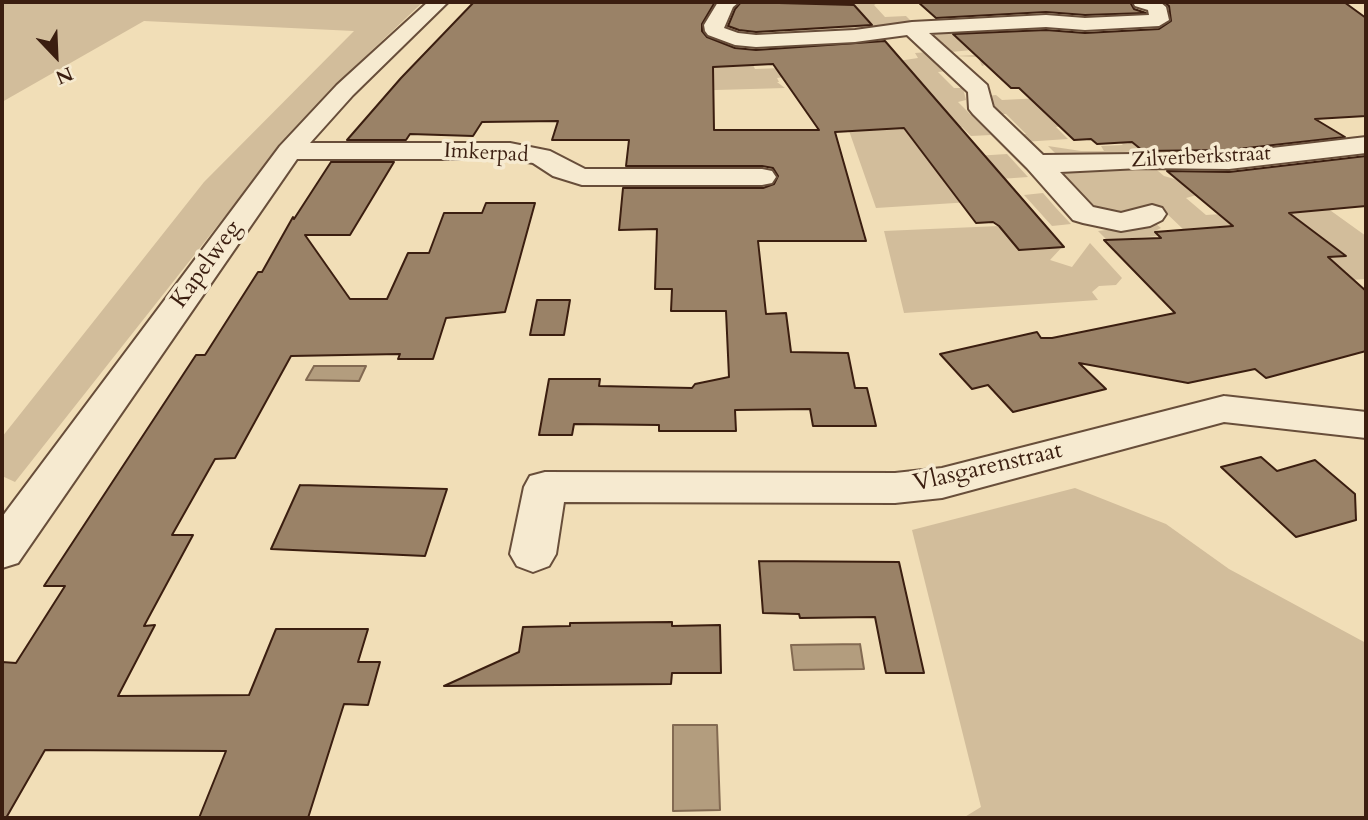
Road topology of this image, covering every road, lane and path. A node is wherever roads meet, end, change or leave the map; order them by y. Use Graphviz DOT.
graph roads {
  1 [pos="439,2"];
  2 [pos="730,2"];
  3 [pos="1163,12"];
  4 [pos="912,28"];
  5 [pos="1366,145"];
  6 [pos="289,151"];
  7 [pos="1036,162"];
  8 [pos="762,177"];
  9 [pos="1152,214"];
  10 [pos="1366,425"];
  11 [pos="2,551"];
  12 [pos="533,554"];
  1 -- 6 [label="street, Kapelweg"];
  2 -- 4 [label="street"];
  3 -- 4 [label="street"];
  4 -- 7 [label="street"];
  5 -- 7 [label="street, Zilverberkstraat"];
  6 -- 8 [label="street, Imkerpad"];
  6 -- 11 [label="street, Kapelweg"];
  7 -- 9 [label="street"];
  10 -- 12 [label="street, Vlasgarenstraat"];
}
